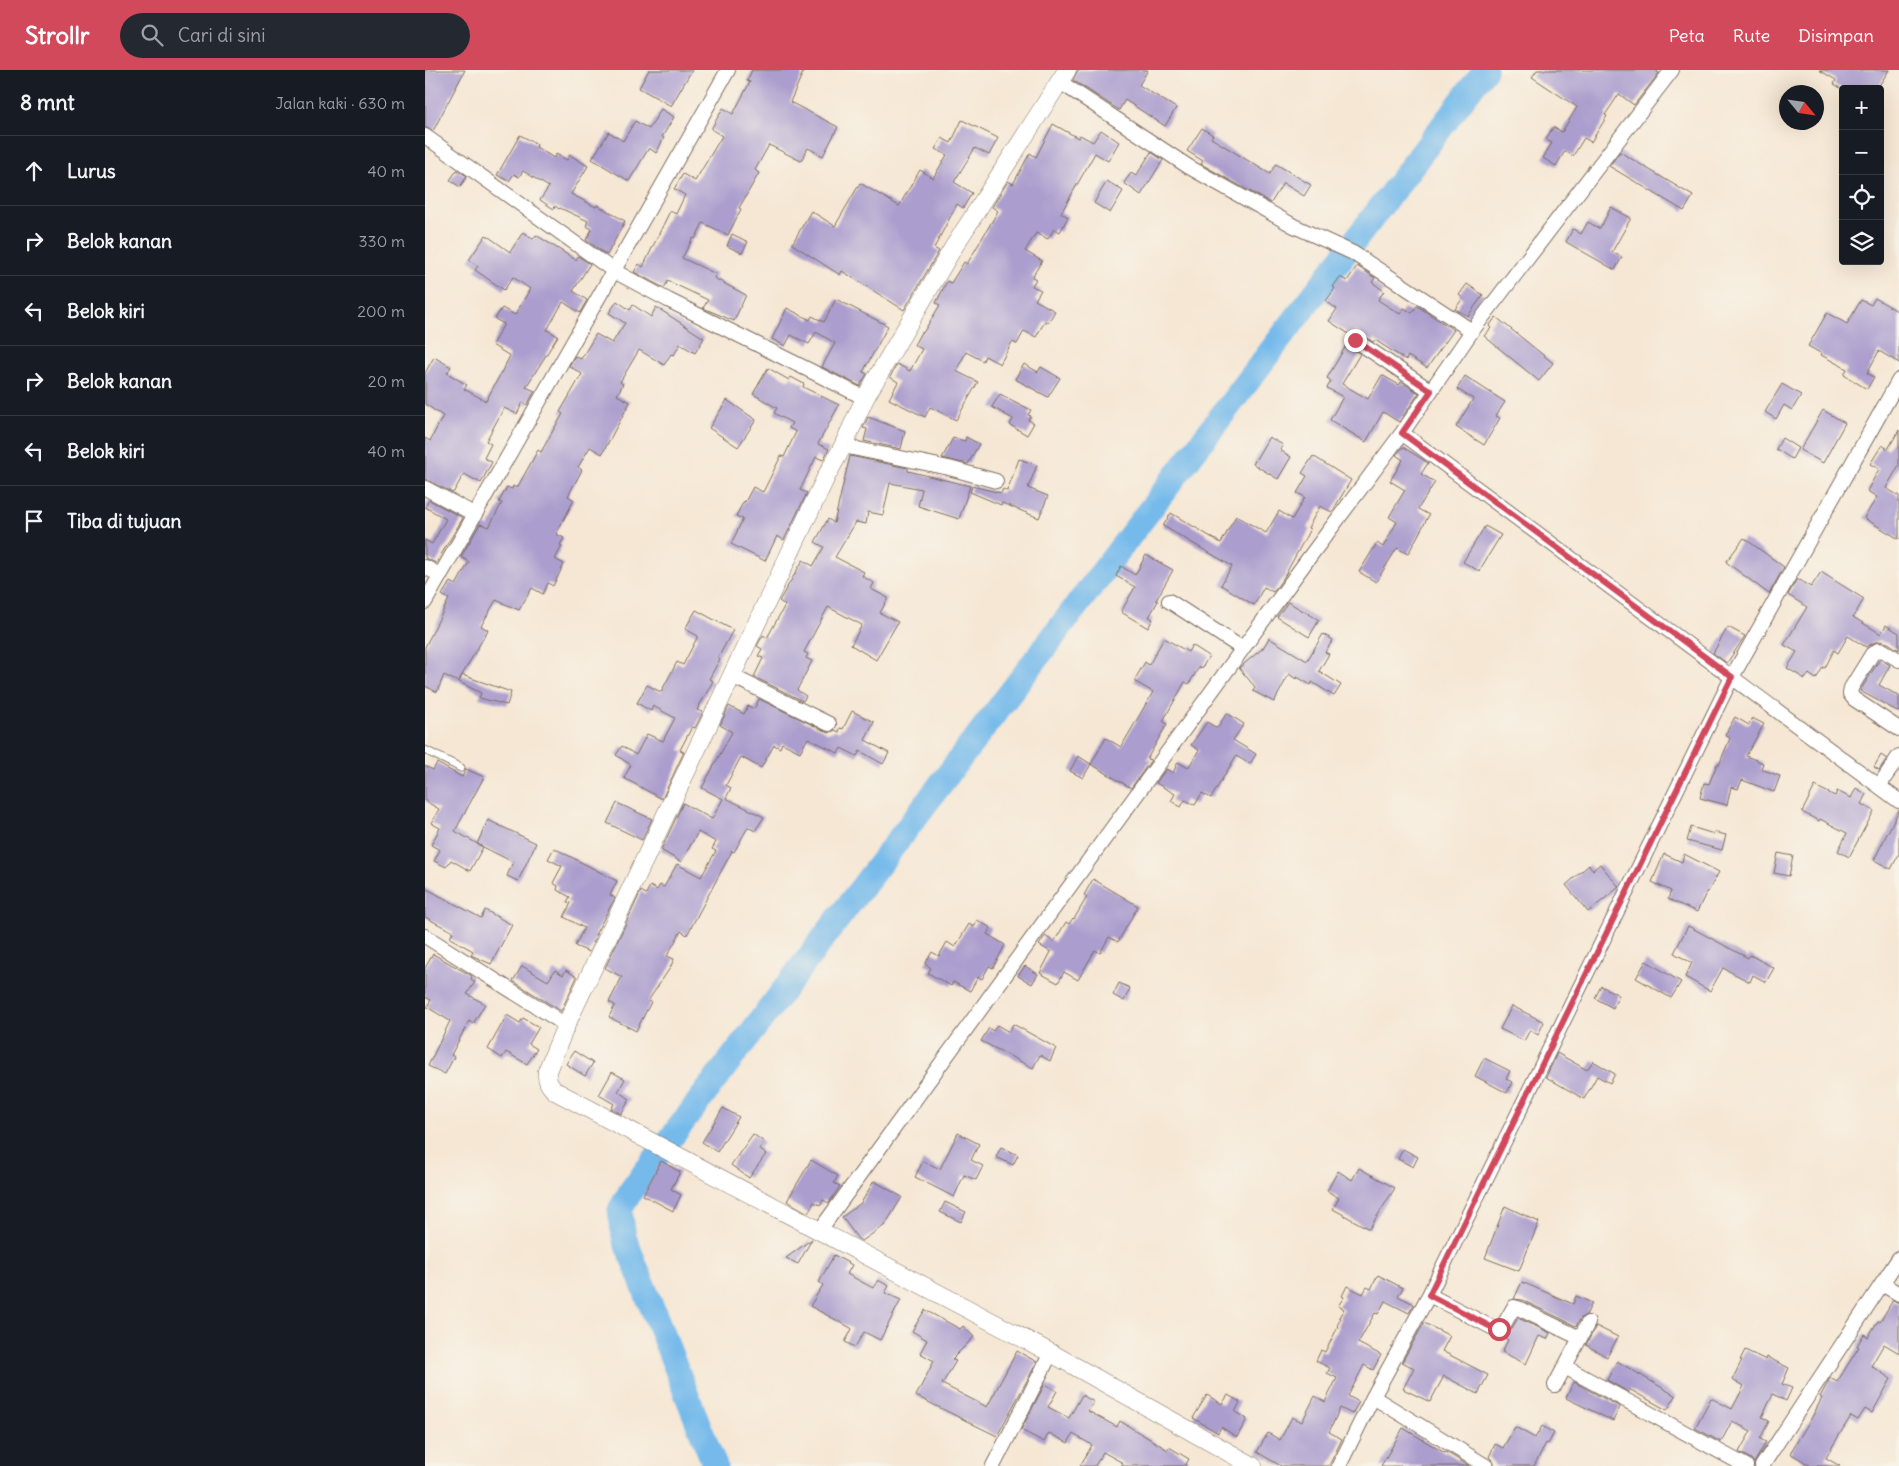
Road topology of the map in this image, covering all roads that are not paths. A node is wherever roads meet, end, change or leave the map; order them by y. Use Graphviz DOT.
graph roads {
  1 [pos="728,70"];
  2 [pos="1672,70"];
  3 [pos="1063,76"];
  4 [pos="425,136"];
  5 [pos="614,270"];
  6 [pos="1472,331"];
  7 [pos="1355,340"];
  8 [pos="1899,380"];
  9 [pos="1431,391"];
  10 [pos="865,398"];
  11 [pos="1402,433"];
  12 [pos="843,446"];
  13 [pos="997,481"];
  14 [pos="425,488"];
  15 [pos="474,514"];
  16 [pos="425,567"];
  17 [pos="440,575"];
  18 [pos="1169,601"];
  19 [pos="425,602"];
  20 [pos="1243,649"];
  21 [pos="1899,660"];
  22 [pos="732,676"];
  23 [pos="1732,677"];
  24 [pos="829,724"];
  25 [pos="1899,729"];
  26 [pos="425,750"];
  27 [pos="1899,756"];
  28 [pos="461,768"];
  29 [pos="1879,786"];
  30 [pos="1899,801"];
  31 [pos="425,936"];
  32 [pos="566,1025"];
  33 [pos="819,1230"];
  34 [pos="1899,1258"];
  35 [pos="1882,1284"];
  36 [pos="1899,1294"];
  37 [pos="1429,1295"];
  38 [pos="1588,1323"];
  39 [pos="1580,1338"];
  40 [pos="1051,1353"];
  41 [pos="1565,1368"];
  42 [pos="1555,1385"];
  43 [pos="1373,1397"];
  44 [pos="993,1466"];
  45 [pos="1253,1466"];
  46 [pos="1339,1466"];
  47 [pos="1486,1466"];
  48 [pos="1746,1466"];
  49 [pos="1762,1466"];
  1 -- 5 [label="street"];
  2 -- 6 [label="street"];
  3 -- 6 [label="street"];
  3 -- 10 [label="street"];
  4 -- 5 [label="street"];
  5 -- 10 [label="street"];
  5 -- 15 [label="street"];
  6 -- 9 [label="street"];
  7 -- 9 [label="street"];
  8 -- 23 [label="street"];
  9 -- 11 [label="street"];
  10 -- 12 [label="street"];
  11 -- 20 [label="street"];
  11 -- 23 [label="street"];
  12 -- 13 [label="street"];
  12 -- 22 [label="street"];
  14 -- 15 [label="street"];
  15 -- 17 [label="street"];
  16 -- 17 [label="street"];
  17 -- 19 [label="street"];
  18 -- 20 [label="street"];
  20 -- 33 [label="street"];
  21 -- 25 [label="street"];
  22 -- 24 [label="street"];
  22 -- 32 [label="street"];
  23 -- 29 [label="street"];
  23 -- 37 [label="street"];
  26 -- 28 [label="lane"];
  27 -- 29 [label="street"];
  29 -- 30 [label="street"];
  31 -- 32 [label="street"];
  32 -- 33 [label="street"];
  33 -- 40 [label="street"];
  34 -- 35 [label="street"];
  35 -- 36 [label="street"];
  35 -- 49 [label="street"];
  37 -- 39 [label="street"];
  37 -- 43 [label="street"];
  38 -- 39 [label="street"];
  39 -- 41 [label="street"];
  40 -- 44 [label="street"];
  40 -- 45 [label="street"];
  41 -- 42 [label="street"];
  41 -- 48 [label="street"];
  43 -- 46 [label="street"];
  43 -- 47 [label="street"];
}
